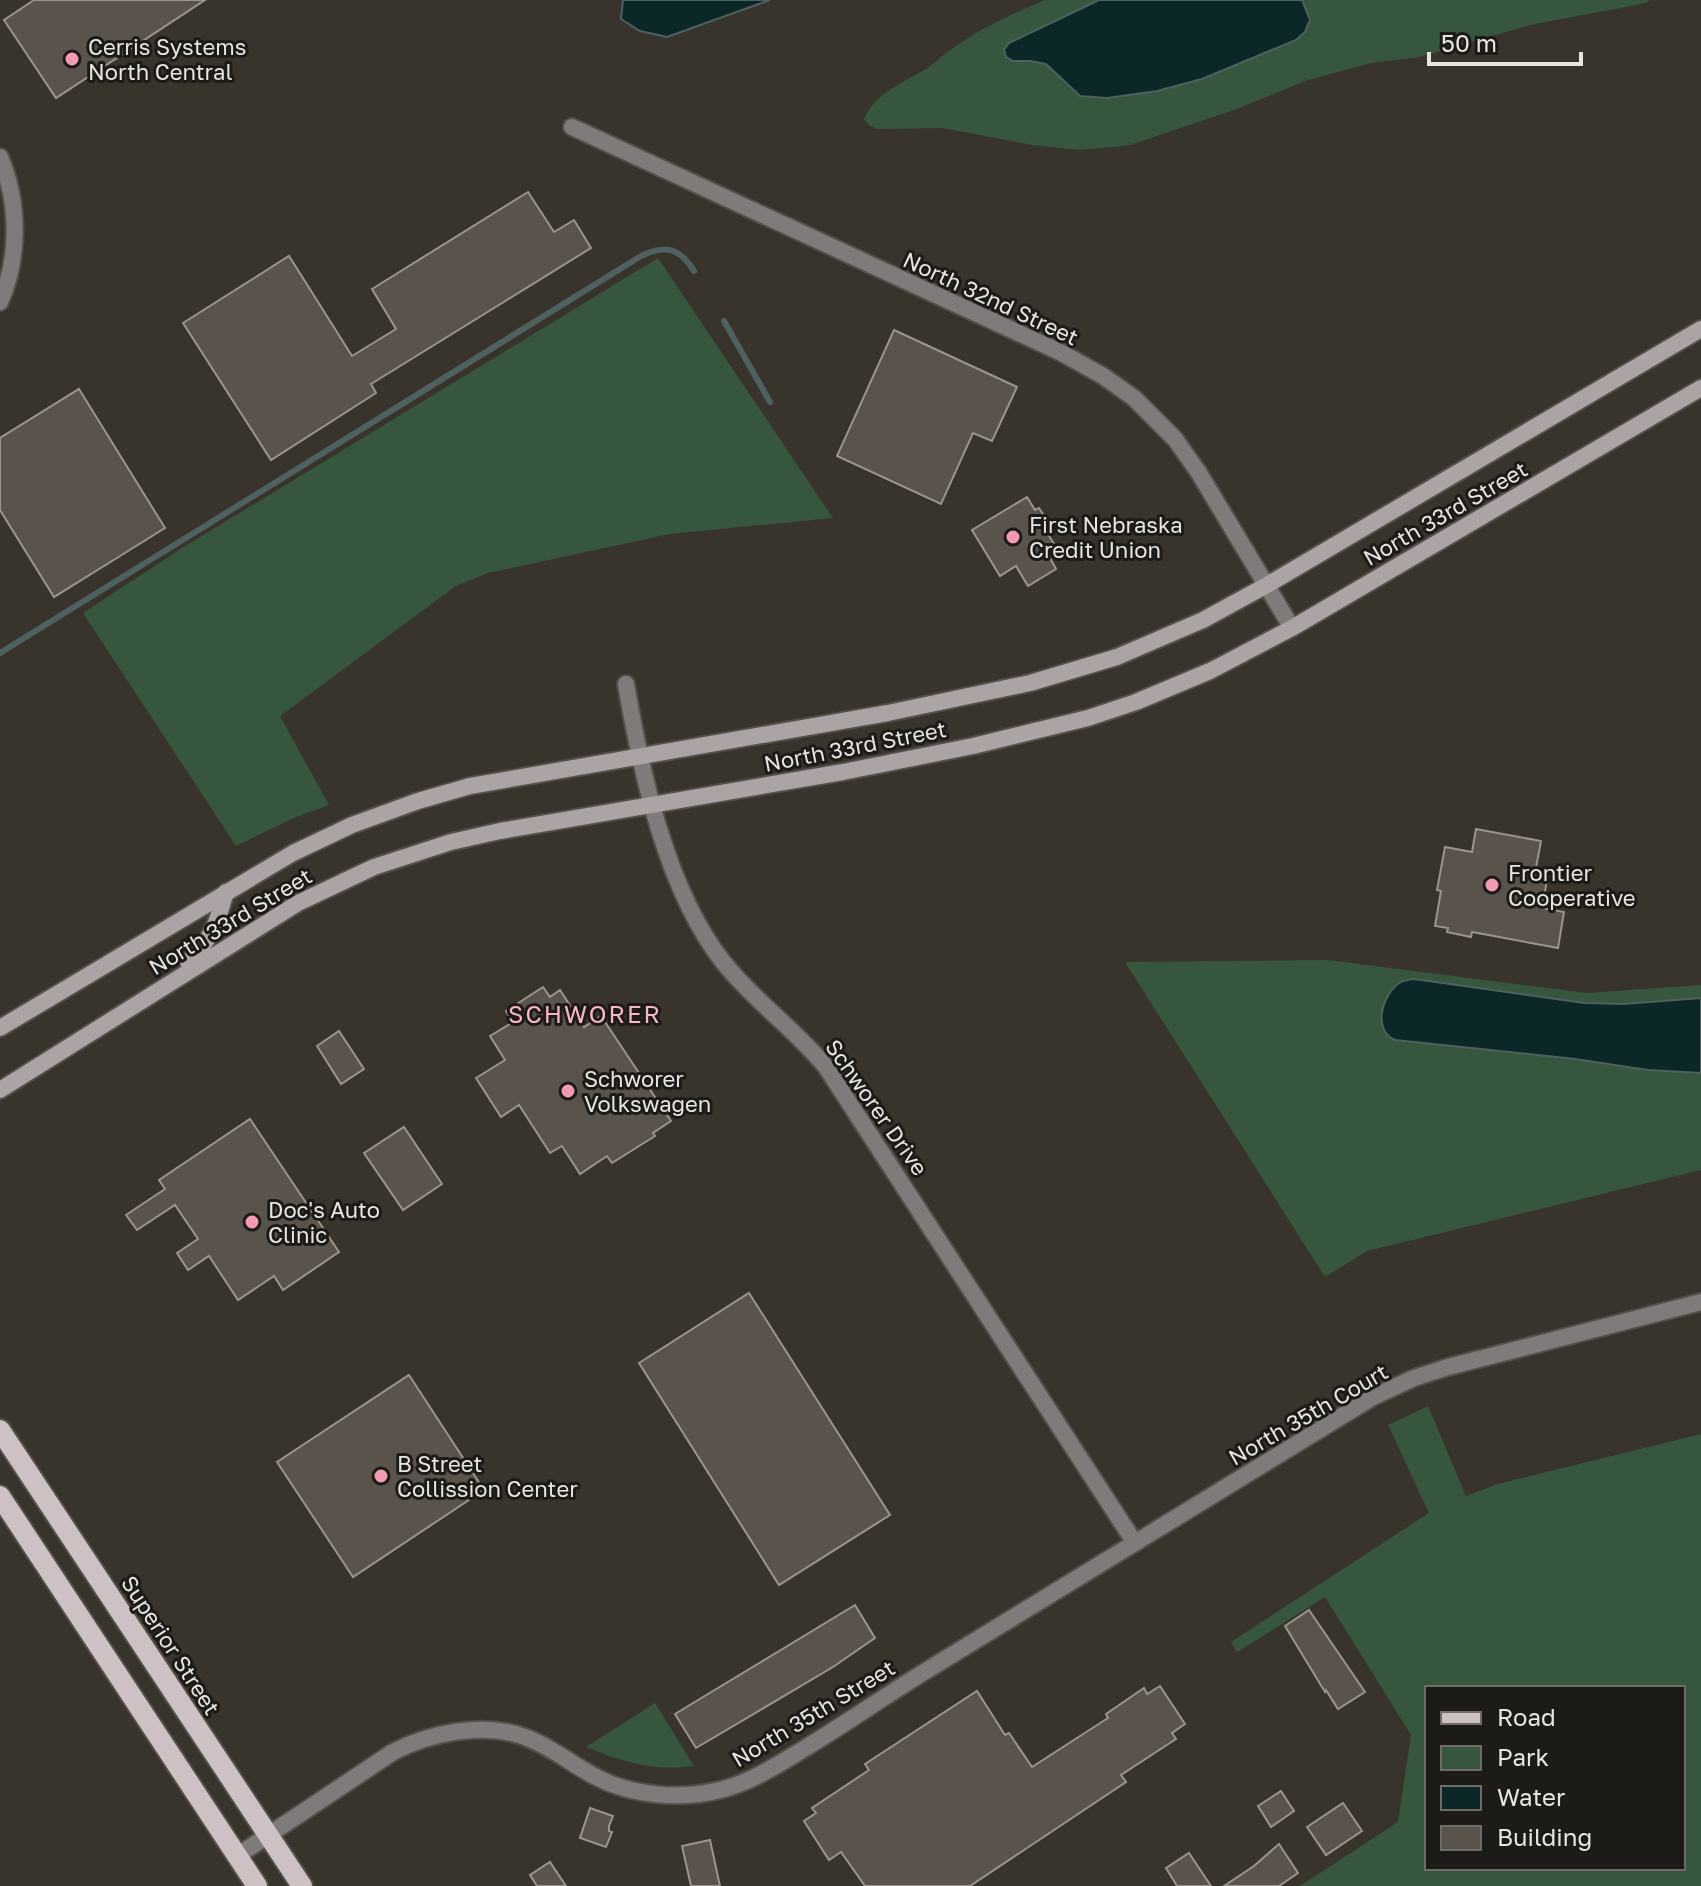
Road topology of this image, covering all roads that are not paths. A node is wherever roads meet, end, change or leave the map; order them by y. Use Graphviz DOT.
graph roads {
  1 [pos="572,127"];
  2 [pos="0,157"];
  3 [pos="0,302"];
  4 [pos="1701,329"];
  5 [pos="1701,388"];
  6 [pos="1267,585"];
  7 [pos="1292,628"];
  8 [pos="626,684"];
  9 [pos="641,756"];
  10 [pos="653,806"];
  11 [pos="226,892"];
  12 [pos="164,986"];
  13 [pos="0,1028"];
  14 [pos="0,1090"];
  15 [pos="1701,1302"];
  16 [pos="0,1430"];
  17 [pos="0,1496"];
  18 [pos="1135,1543"];
  19 [pos="268,1835"];
  20 [pos="237,1856"];
  21 [pos="257,1886"];
  22 [pos="302,1886"];
  1 -- 6 [label="street, North 32nd Street"];
  2 -- 3 [label="street"];
  4 -- 6 [label="main road, North 33rd Street"];
  5 -- 7 [label="main road, North 33rd Street"];
  6 -- 7 [label="street, North 32nd Street"];
  6 -- 9 [label="main road, North 33rd Street"];
  7 -- 10 [label="main road, North 33rd Street"];
  8 -- 9 [label="street, Schworer Drive"];
  9 -- 10 [label="street, Schworer Drive"];
  9 -- 11 [label="main road, North 33rd Street"];
  10 -- 12 [label="main road, North 33rd Street"];
  10 -- 18 [label="street, Schworer Drive"];
  11 -- 12 [label="main road"];
  11 -- 13 [label="main road, North 33rd Street"];
  12 -- 14 [label="main road, North 33rd Street"];
  15 -- 18 [label="street, North 35th Court"];
  16 -- 19 [label="main road, Superior Street"];
  17 -- 20 [label="main road"];
  18 -- 19 [label="street, North 35th Street"];
  19 -- 20 [label="street, North 35th Street"];
  19 -- 22 [label="main road, Superior Street"];
  20 -- 21 [label="main road"];
}
